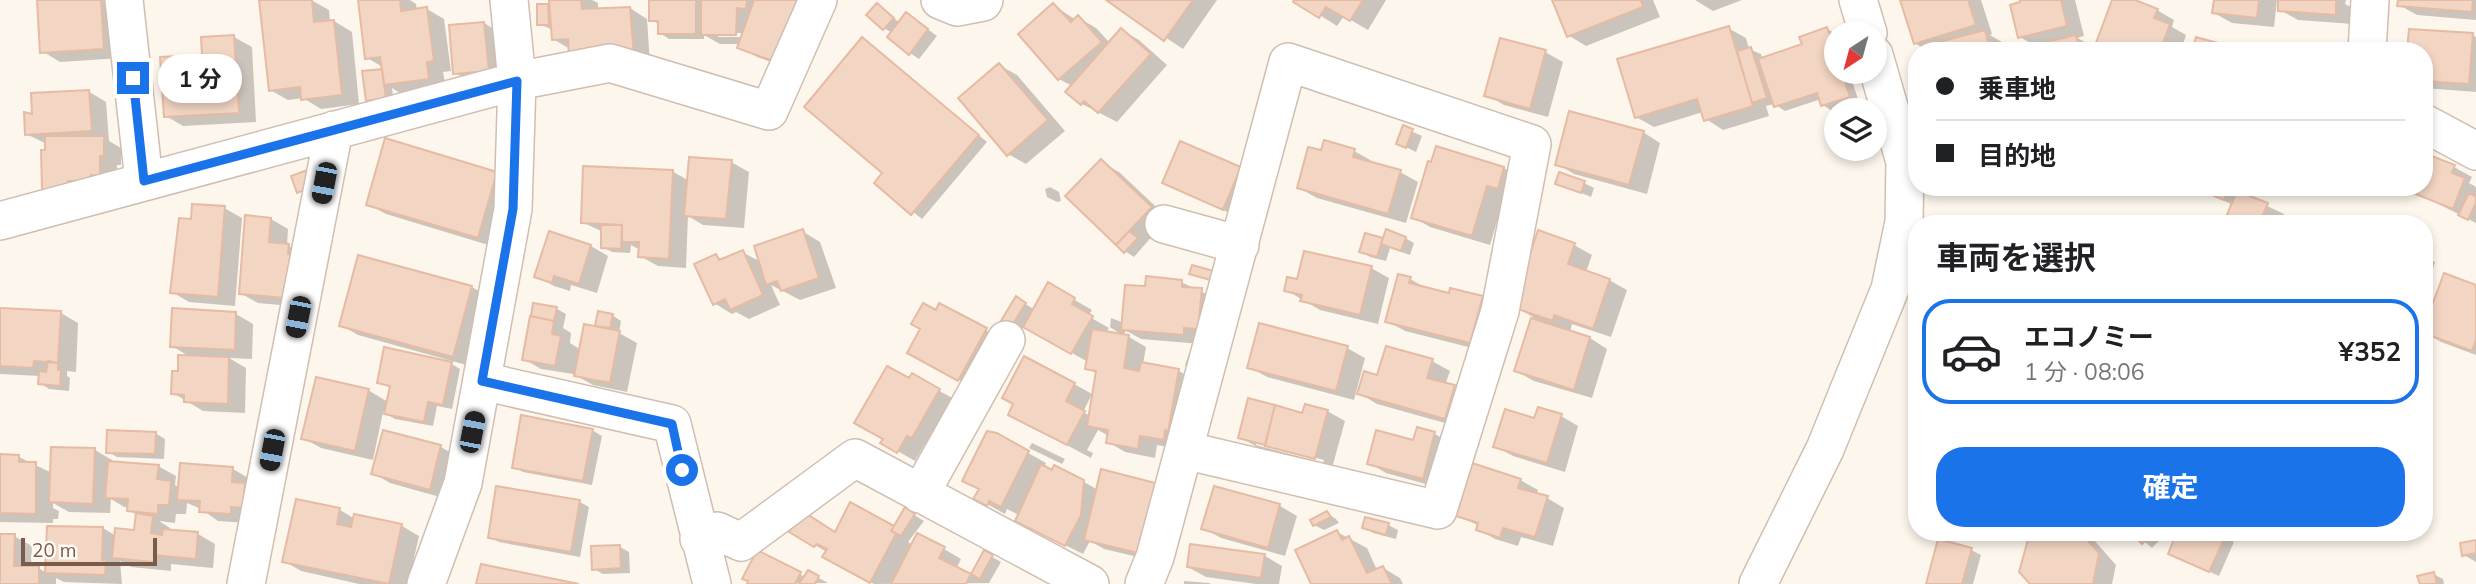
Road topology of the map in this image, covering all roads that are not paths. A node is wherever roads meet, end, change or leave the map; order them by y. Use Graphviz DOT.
graph roads {
  1 [pos="124,0"];
  2 [pos="509,0"];
  3 [pos="818,0"];
  4 [pos="940,0"];
  5 [pos="984,0"];
  6 [pos="1858,0"];
  7 [pos="2370,0"];
  8 [pos="1864,21"];
  9 [pos="2368,42"];
  10 [pos="517,81"];
  11 [pos="1882,84"];
  12 [pos="2433,128"];
  13 [pos="334,130"];
  14 [pos="2476,151"];
  15 [pos="144,181"];
  16 [pos="0,221"];
  17 [pos="1164,224"];
  18 [pos="1240,245"];
  19 [pos="1006,340"];
  20 [pos="482,381"];
  21 [pos="1184,450"];
  22 [pos="920,494"];
  23 [pos="699,538"];
  24 [pos="246,584"];
  25 [pos="426,584"];
  26 [pos="712,584"];
  27 [pos="1090,584"];
  28 [pos="1144,584"];
  29 [pos="1758,584"];
  1 -- 15 [label="street"];
  2 -- 10 [label="street"];
  3 -- 10 [label="street"];
  4 -- 5 [label="street"];
  6 -- 8 [label="street"];
  7 -- 9 [label="street"];
  10 -- 13 [label="street"];
  10 -- 20 [label="street"];
  11 -- 29 [label="street"];
  12 -- 14 [label="street"];
  13 -- 15 [label="street"];
  13 -- 24 [label="street"];
  15 -- 16 [label="street"];
  17 -- 18 [label="street"];
  18 -- 21 [label="street"];
  18 -- 21 [label="street"];
  19 -- 22 [label="street"];
  20 -- 23 [label="street"];
  20 -- 25 [label="street"];
  21 -- 28 [label="street"];
  22 -- 23 [label="street"];
  22 -- 27 [label="street"];
  23 -- 26 [label="street"];
}
